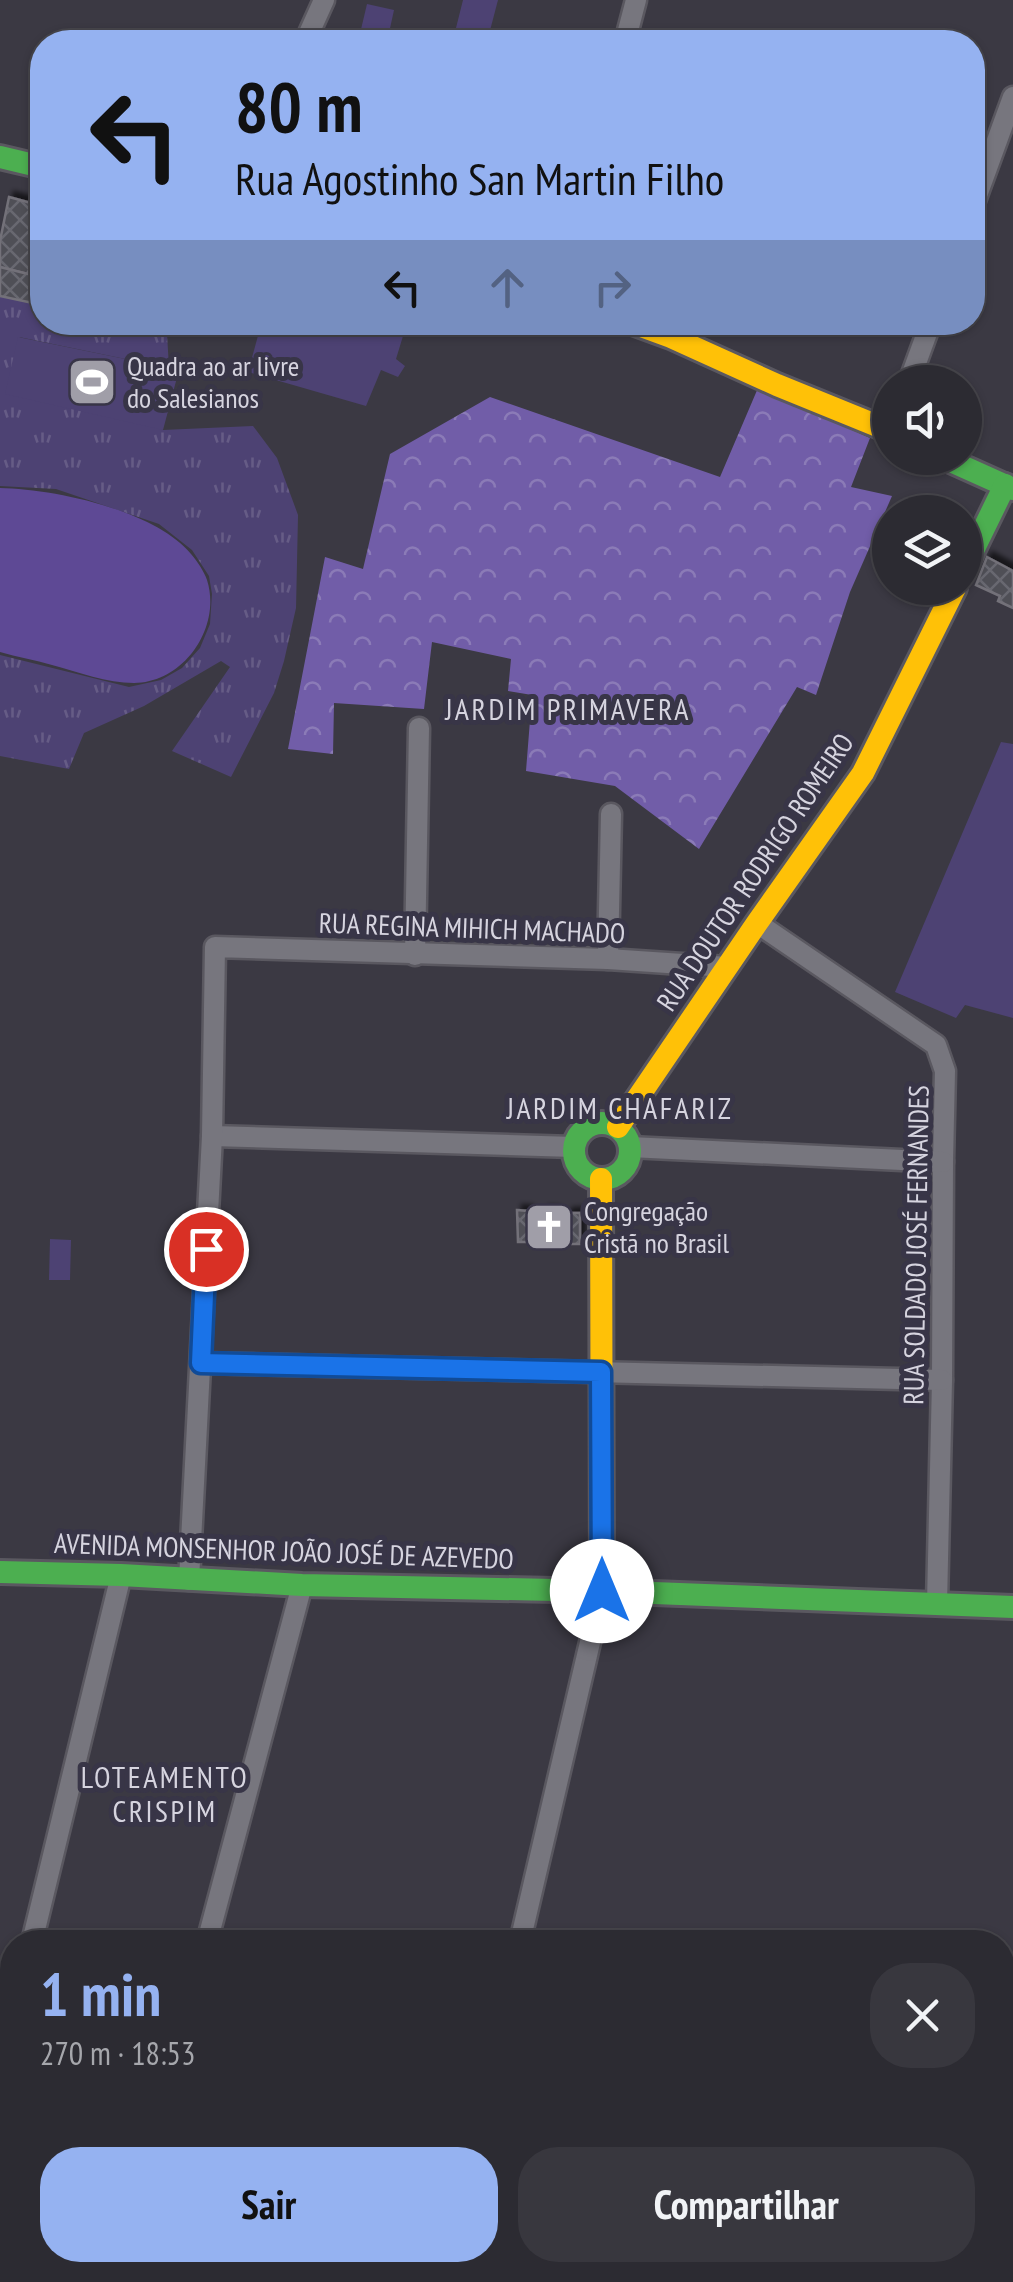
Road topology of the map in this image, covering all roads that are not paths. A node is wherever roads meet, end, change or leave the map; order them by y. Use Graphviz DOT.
graph roads {
  1 [pos="324,0"];
  2 [pos="636,0"];
  3 [pos="310,30"];
  4 [pos="628,30"];
  5 [pos="1013,97"];
  6 [pos="0,156"];
  7 [pos="30,164"];
  8 [pos="985,173"];
  9 [pos="668,335"];
  10 [pos="926,335"];
  11 [pos="915,365"];
  12 [pos="872,424"];
  13 [pos="982,475"];
  14 [pos="1009,487"];
  15 [pos="982,536"];
  16 [pos="947,605"];
  17 [pos="419,728"];
  18 [pos="612,814"];
  19 [pos="757,923"];
  20 [pos="415,954"];
  21 [pos="608,960"];
  22 [pos="727,967"];
  23 [pos="212,1136"];
  24 [pos="624,1137"];
  25 [pos="574,1146"];
  26 [pos="942,1162"];
  27 [pos="601,1179"];
  28 [pos="201,1363"];
  29 [pos="601,1372"];
  30 [pos="942,1380"];
  31 [pos="0,1572"];
  32 [pos="121,1574"];
  33 [pos="189,1580"];
  34 [pos="302,1584"];
  35 [pos="602,1591"];
  36 [pos="937,1604"];
  37 [pos="1013,1606"];
  38 [pos="986,1607"];
  39 [pos="1013,1618"];
  40 [pos="35,1930"];
  41 [pos="210,1930"];
  42 [pos="523,1930"];
  1 -- 3 [label="street"];
  2 -- 4 [label="street"];
  5 -- 8 [label="street"];
  6 -- 7 [label="street"];
  9 -- 12 [label="street"];
  10 -- 11 [label="street"];
  13 -- 14 [label="street"];
  14 -- 15 [label="street"];
  16 -- 19 [label="street, RUA DOUTOR RODRIGO ROMEIRO"];
  17 -- 20 [label="street"];
  18 -- 21 [label="street"];
  19 -- 22 [label="street, RUA DOUTOR RODRIGO ROMEIRO"];
  19 -- 26 [label="street, RUA SOLDADO JOSÉ FERNANDES"];
  20 -- 21 [label="street, RUA REGINA MIHICH MACHADO"];
  20 -- 23 [label="street, RUA REGINA MIHICH MACHADO"];
  21 -- 22 [label="street, RUA REGINA MIHICH MACHADO"];
  22 -- 24 [label="street, RUA DOUTOR RODRIGO ROMEIRO"];
  23 -- 25 [label="street"];
  23 -- 28 [label="street"];
  24 -- 25 [label="street"];
  24 -- 26 [label="street"];
  24 -- 27 [label="street"];
  25 -- 27 [label="street"];
  26 -- 30 [label="street, RUA SOLDADO JOSÉ FERNANDES"];
  27 -- 29 [label="street"];
  28 -- 29 [label="street"];
  28 -- 33 [label="street"];
  29 -- 30 [label="street"];
  29 -- 35 [label="street"];
  30 -- 36 [label="street, RUA SOLDADO JOSÉ FERNANDES"];
  31 -- 32 [label="street, AVENIDA MONSENHOR JOÃO JOSÉ DE AZEVEDO"];
  32 -- 33 [label="street, AVENIDA MONSENHOR JOÃO JOSÉ DE AZEVEDO"];
  32 -- 40 [label="street"];
  33 -- 34 [label="street, AVENIDA MONSENHOR JOÃO JOSÉ DE AZEVEDO"];
  34 -- 35 [label="street, AVENIDA MONSENHOR JOÃO JOSÉ DE AZEVEDO"];
  34 -- 41 [label="street"];
  35 -- 36 [label="street, AVENIDA MONSENHOR JOÃO JOSÉ DE AZEVEDO"];
  35 -- 42 [label="street"];
  36 -- 38 [label="street, AVENIDA MONSENHOR JOÃO JOSÉ DE AZEVEDO"];
  37 -- 38 [label="street"];
  38 -- 39 [label="street"];
}
